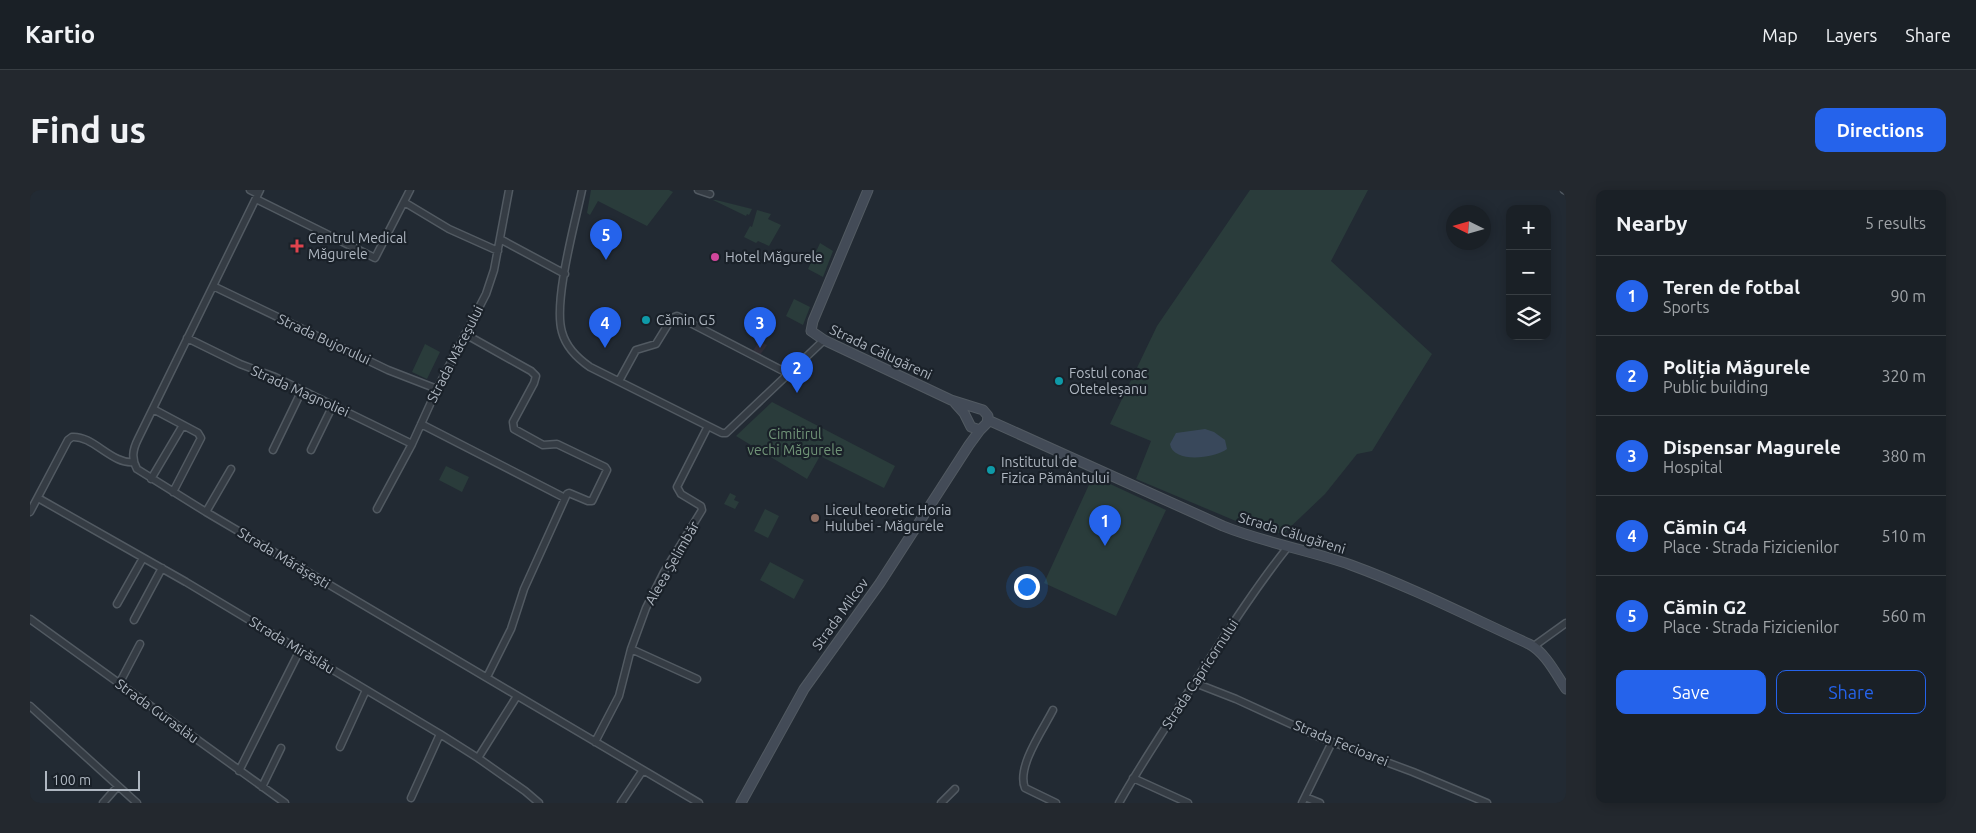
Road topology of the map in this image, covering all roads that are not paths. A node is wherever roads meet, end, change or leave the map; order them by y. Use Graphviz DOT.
graph roads {
  1 [pos="250,190"];
  2 [pos="410,190"];
  3 [pos="510,190"];
  4 [pos="582,190"];
  5 [pos="698,190"];
  6 [pos="868,190"];
  7 [pos="258,194"];
  8 [pos="710,194"];
  9 [pos="404,202"];
  10 [pos="500,239"];
  11 [pos="498,251"];
  12 [pos="565,274"];
  13 [pos="213,286"];
  14 [pos="465,334"];
  15 [pos="188,338"];
  16 [pos="824,340"];
  17 [pos="789,374"];
  18 [pos="619,381"];
  19 [pos="437,389"];
  20 [pos="302,390"];
  21 [pos="951,400"];
  22 [pos="333,405"];
  23 [pos="153,409"];
  24 [pos="976,409"];
  25 [pos="967,418"];
  26 [pos="988,420"];
  27 [pos="421,424"];
  28 [pos="183,425"];
  29 [pos="708,426"];
  30 [pos="975,428"];
  31 [pos="412,444"];
  32 [pos="273,450"];
  33 [pos="311,450"];
  34 [pos="134,462"];
  35 [pos="232,469"];
  36 [pos="151,479"];
  37 [pos="173,492"];
  38 [pos="38,498"];
  39 [pos="565,498"];
  40 [pos="377,509"];
  41 [pos="30,512"];
  42 [pos="206,512"];
  43 [pos="1287,548"];
  44 [pos="143,558"];
  45 [pos="162,568"];
  46 [pos="117,604"];
  47 [pos="30,619"];
  48 [pos="134,620"];
  49 [pos="1566,623"];
  50 [pos="140,644"];
  51 [pos="1534,646"];
  52 [pos="631,649"];
  53 [pos="300,650"];
  54 [pos="487,678"];
  55 [pos="697,679"];
  56 [pos="1195,683"];
  57 [pos="120,684"];
  58 [pos="1566,689"];
  59 [pos="366,690"];
  60 [pos="517,696"];
  61 [pos="30,706"];
  62 [pos="1053,710"];
  63 [pos="440,734"];
  64 [pos="595,742"];
  65 [pos="1332,742"];
  66 [pos="340,747"];
  67 [pos="281,748"];
  68 [pos="478,758"];
  69 [pos="643,770"];
  70 [pos="239,771"];
  71 [pos="1133,778"];
  72 [pos="118,786"];
  73 [pos="262,787"];
  74 [pos="955,789"];
  75 [pos="411,798"];
  76 [pos="1303,800"];
  77 [pos="531,801"];
  78 [pos="103,803"];
  79 [pos="137,803"];
  80 [pos="285,803"];
  81 [pos="539,803"];
  82 [pos="621,803"];
  83 [pos="699,803"];
  84 [pos="741,803"];
  85 [pos="941,803"];
  86 [pos="1056,803"];
  87 [pos="1119,803"];
  88 [pos="1188,803"];
  89 [pos="1320,803"];
  90 [pos="1487,803"];
  1 -- 7 [label="street"];
  2 -- 9 [label="street"];
  3 -- 10 [label="street, Strada Măceșului"];
  4 -- 12 [label="street"];
  5 -- 8 [label="street"];
  6 -- 16 [label="main road, Strada Călugăreni"];
  7 -- 9 [label="street"];
  7 -- 13 [label="street"];
  9 -- 11 [label="street"];
  10 -- 11 [label="street, Strada Măceșului"];
  10 -- 12 [label="street"];
  11 -- 14 [label="street, Strada Măceșului"];
  12 -- 18 [label="street"];
  13 -- 15 [label="street"];
  13 -- 19 [label="street, Strada Bujorului"];
  14 -- 19 [label="street, Strada Măceșului"];
  14 -- 39 [label="street"];
  15 -- 20 [label="street, Strada Magnoliei"];
  15 -- 23 [label="street"];
  16 -- 17 [label="street"];
  16 -- 21 [label="main road, Strada Călugăreni"];
  17 -- 18 [label="street"];
  17 -- 29 [label="street"];
  18 -- 29 [label="street"];
  19 -- 27 [label="street, Strada Măceșului"];
  20 -- 22 [label="street, Strada Magnoliei"];
  20 -- 32 [label="street"];
  21 -- 24 [label="main road, Strada Călugăreni"];
  21 -- 25 [label="main road, Strada Călugăreni"];
  22 -- 31 [label="street, Strada Magnoliei"];
  22 -- 33 [label="street"];
  23 -- 28 [label="street"];
  23 -- 34 [label="street"];
  24 -- 25 [label="main road"];
  24 -- 26 [label="main road"];
  25 -- 30 [label="main road"];
  26 -- 30 [label="main road"];
  26 -- 43 [label="main road, Strada Călugăreni"];
  27 -- 31 [label="street, Strada Măceșului"];
  27 -- 39 [label="street"];
  28 -- 36 [label="street"];
  28 -- 37 [label="street"];
  29 -- 52 [label="street, Aleea Șelimbăr"];
  30 -- 84 [label="main road, Strada Milcov"];
  31 -- 40 [label="street, Strada Măceșului"];
  34 -- 36 [label="street, Strada Mărășești"];
  34 -- 38 [label="street"];
  35 -- 42 [label="street"];
  36 -- 37 [label="street, Strada Mărășești"];
  37 -- 42 [label="street, Strada Mărășești"];
  38 -- 41 [label="street"];
  38 -- 44 [label="street, Strada Mirăslău"];
  39 -- 54 [label="street"];
  42 -- 54 [label="street, Strada Mărășești"];
  43 -- 51 [label="main road, Strada Călugăreni"];
  43 -- 56 [label="street, Strada Capricornului"];
  44 -- 45 [label="street, Strada Mirăslău"];
  44 -- 46 [label="street"];
  45 -- 48 [label="street"];
  45 -- 53 [label="street, Strada Mirăslău"];
  47 -- 57 [label="street, Strada Guraslău"];
  49 -- 51 [label="street"];
  50 -- 57 [label="street"];
  51 -- 58 [label="main road, Strada Călugăreni"];
  52 -- 55 [label="street"];
  52 -- 64 [label="street, Aleea Șelimbăr"];
  53 -- 59 [label="street, Strada Mirăslău"];
  53 -- 70 [label="street"];
  54 -- 60 [label="street, Strada Mărășești"];
  56 -- 65 [label="street, Strada Fecioarei"];
  56 -- 71 [label="street, Strada Capricornului"];
  57 -- 70 [label="street, Strada Guraslău"];
  59 -- 63 [label="street, Strada Mirăslău"];
  59 -- 66 [label="street"];
  60 -- 64 [label="street, Strada Mărășești"];
  60 -- 68 [label="street"];
  61 -- 72 [label="street"];
  62 -- 86 [label="street"];
  63 -- 68 [label="street, Strada Mirăslău"];
  63 -- 75 [label="street"];
  64 -- 69 [label="street, Strada Mărășești"];
  65 -- 76 [label="street"];
  65 -- 90 [label="street, Strada Fecioarei"];
  67 -- 73 [label="street"];
  68 -- 77 [label="street, Strada Mirăslău"];
  69 -- 82 [label="street"];
  69 -- 83 [label="street, Strada Mărășești"];
  70 -- 73 [label="street, Strada Guraslău"];
  71 -- 87 [label="street, Strada Capricornului"];
  71 -- 88 [label="street"];
  72 -- 78 [label="street"];
  72 -- 79 [label="street"];
  73 -- 80 [label="street, Strada Guraslău"];
  74 -- 85 [label="street"];
  76 -- 89 [label="street"];
  77 -- 81 [label="street, Strada Mirăslău"];
}
